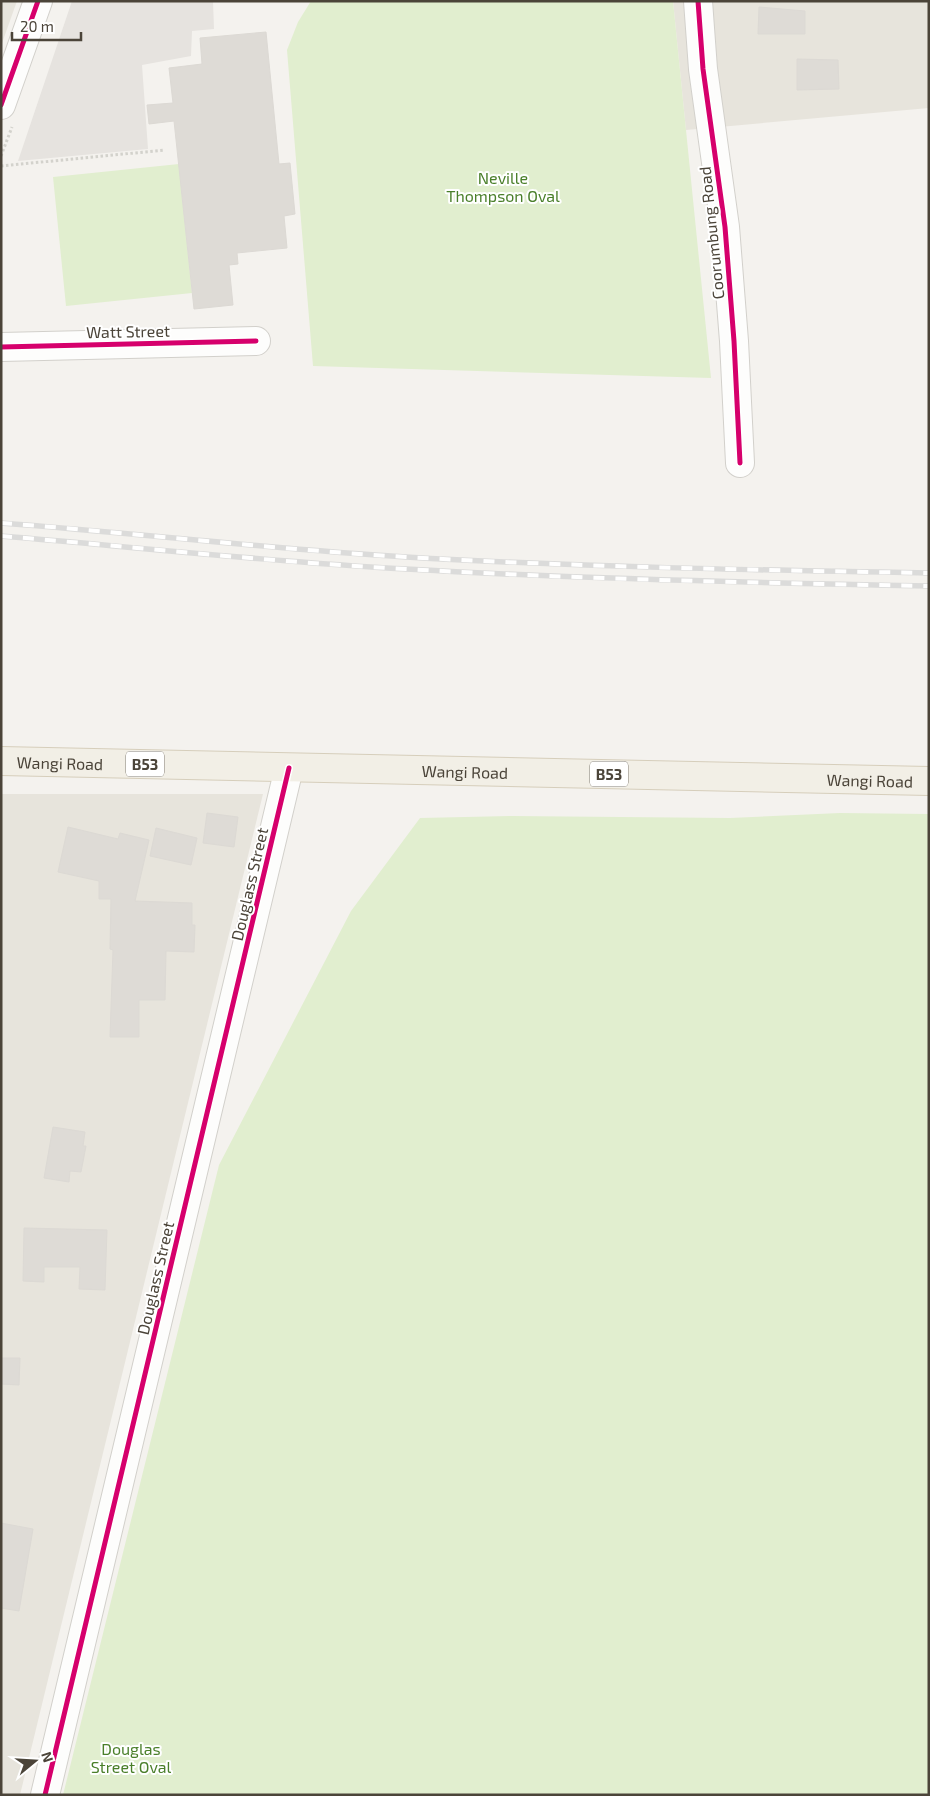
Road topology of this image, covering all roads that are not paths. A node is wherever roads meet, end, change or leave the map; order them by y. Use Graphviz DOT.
graph roads {
  1 [pos="38,1"];
  2 [pos="698,1"];
  3 [pos="1,105"];
  4 [pos="256,341"];
  5 [pos="1,347"];
  6 [pos="740,462"];
  7 [pos="1,761"];
  8 [pos="289,768"];
  9 [pos="929,781"];
  10 [pos="45,1795"];
  1 -- 3 [label="street"];
  2 -- 6 [label="street, Coorumbung Road"];
  4 -- 5 [label="street, Watt Street"];
  7 -- 8 [label="main road, Wangi Road / B53"];
  8 -- 9 [label="main road, Wangi Road / B53"];
  8 -- 10 [label="street, Douglass Street"];
}
